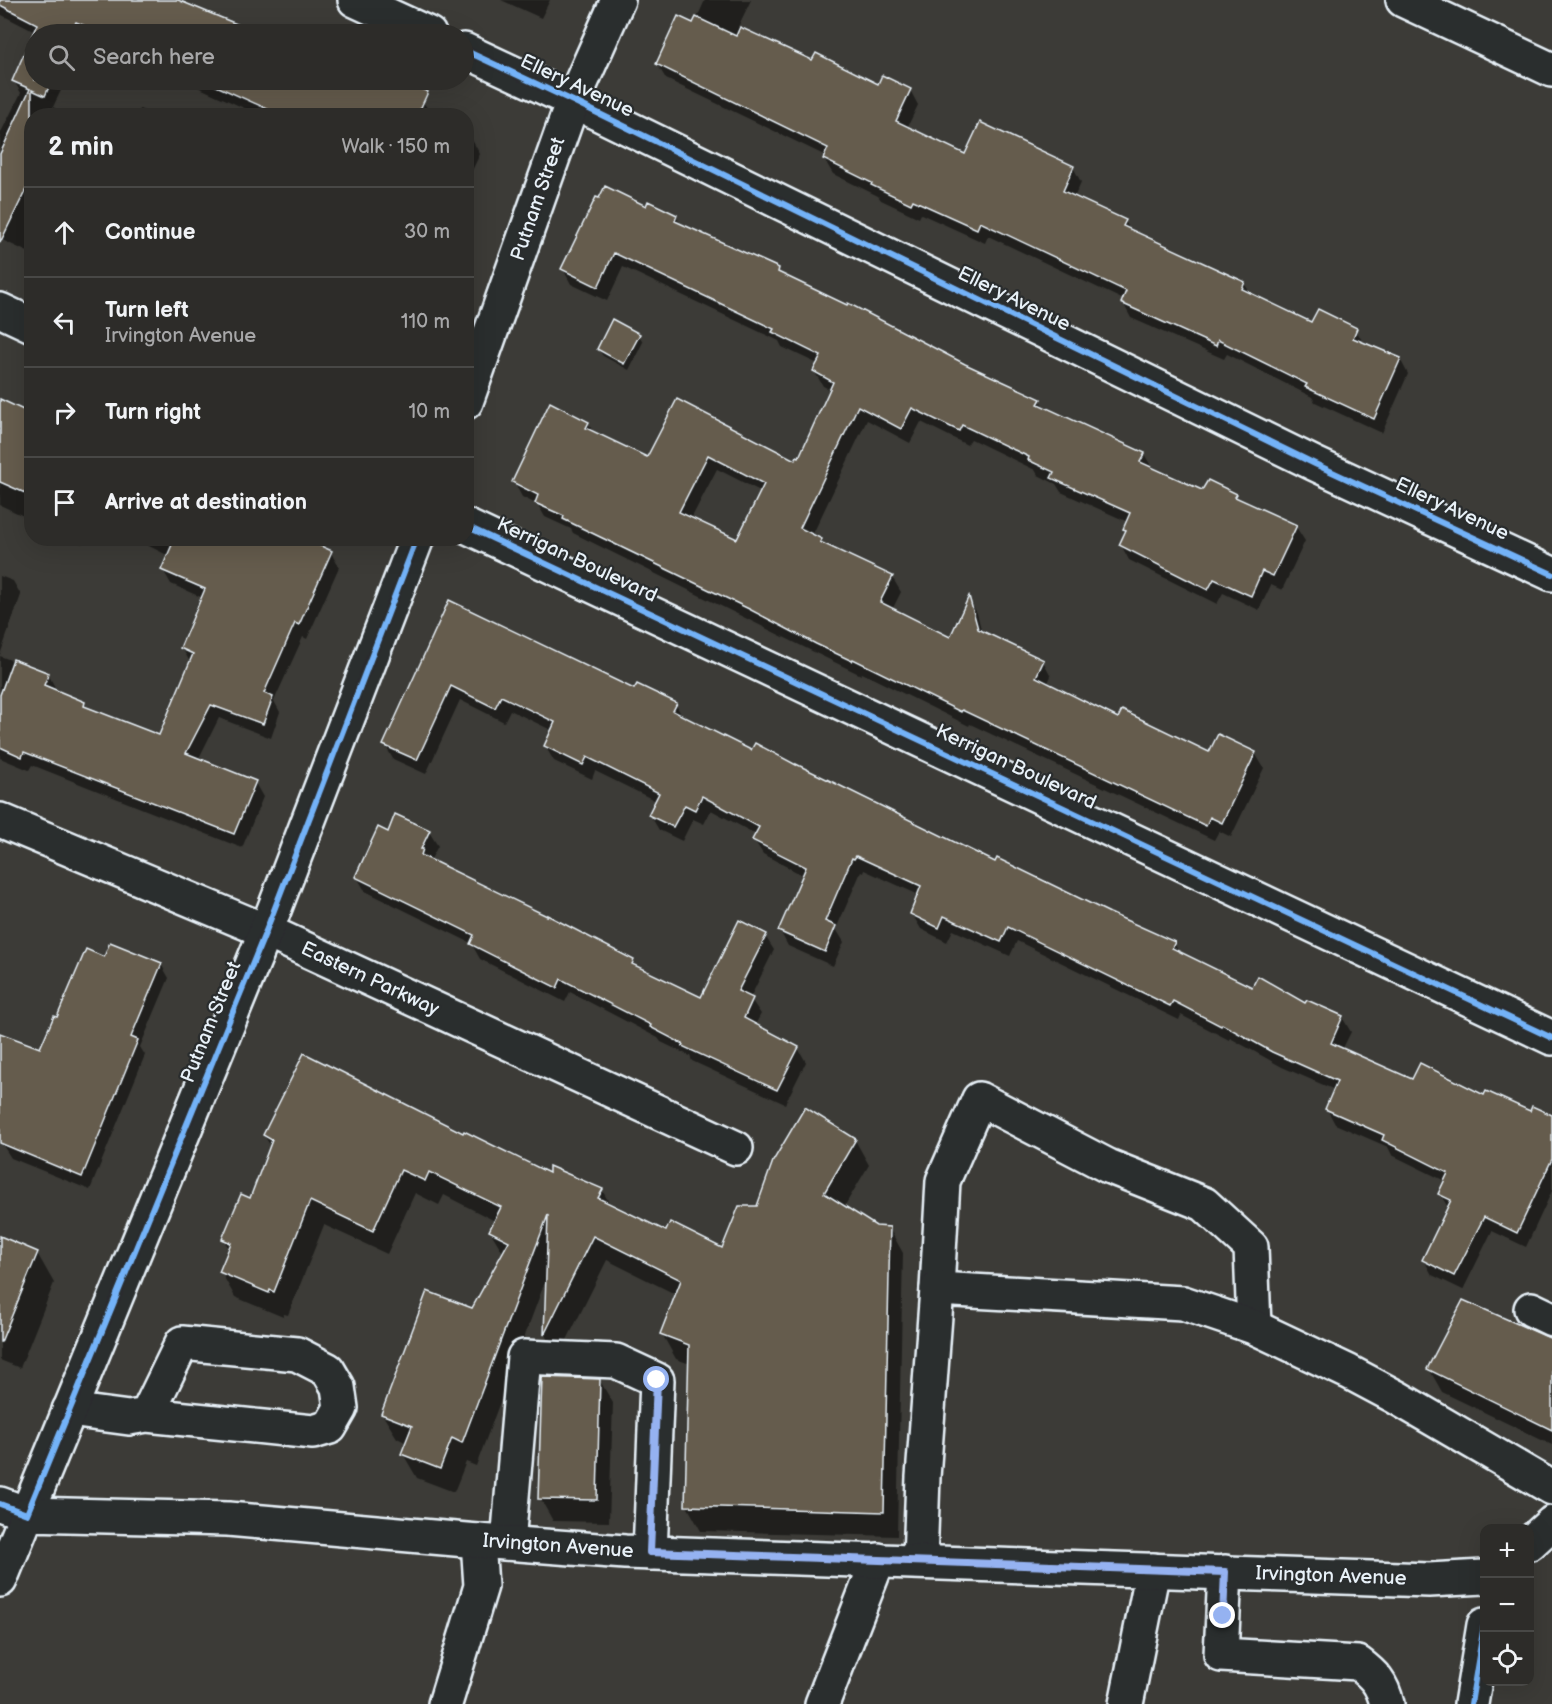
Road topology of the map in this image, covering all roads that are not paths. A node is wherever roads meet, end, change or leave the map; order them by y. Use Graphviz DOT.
graph roads {
  1 [pos="355,0"];
  2 [pos="618,0"];
  3 [pos="1403,0"];
  4 [pos="407,24"];
  5 [pos="474,56"];
  6 [pos="1552,70"];
  7 [pos="573,101"];
  8 [pos="0,310"];
  9 [pos="24,321"];
  10 [pos="474,379"];
  11 [pos="474,530"];
  12 [pos="414,546"];
  13 [pos="1552,574"];
  14 [pos="0,819"];
  15 [pos="266,931"];
  16 [pos="1552,1038"];
  17 [pos="736,1148"];
  18 [pos="937,1289"];
  19 [pos="1254,1327"];
  20 [pos="69,1410"];
  21 [pos="147,1415"];
  22 [pos="1552,1488"];
  23 [pos="13,1508"];
  24 [pos="1552,1523"];
  25 [pos="1534,1539"];
  26 [pos="493,1542"];
  27 [pos="650,1552"];
  28 [pos="878,1560"];
  29 [pos="920,1561"];
  30 [pos="1153,1570"];
  31 [pos="1225,1572"];
  32 [pos="1480,1577"];
  33 [pos="0,1580"];
  34 [pos="1484,1632"];
  35 [pos="445,1704"];
  36 [pos="822,1704"];
  37 [pos="1126,1704"];
  38 [pos="1388,1704"];
  39 [pos="1471,1704"];
  1 -- 4 [label="street"];
  2 -- 7 [label="street, Putnam Street"];
  3 -- 6 [label="street"];
  5 -- 7 [label="street, Ellery Avenue"];
  7 -- 10 [label="street, Putnam Street"];
  7 -- 13 [label="street, Ellery Avenue"];
  8 -- 9 [label="street"];
  11 -- 16 [label="street, Kerrigan Boulevard"];
  12 -- 15 [label="street, Putnam Street"];
  14 -- 15 [label="street, Eastern Parkway"];
  15 -- 17 [label="street, Eastern Parkway"];
  15 -- 20 [label="street, Putnam Street"];
  18 -- 19 [label="street"];
  18 -- 19 [label="street"];
  18 -- 29 [label="street"];
  19 -- 22 [label="street"];
  20 -- 21 [label="street"];
  20 -- 23 [label="street, Putnam Street"];
  21 -- 21 [label="street"];
  23 -- 26 [label="street, Irvington Avenue"];
  23 -- 33 [label="street"];
  24 -- 25 [label="street"];
  26 -- 27 [label="street, Irvington Avenue"];
  26 -- 27 [label="street"];
  26 -- 35 [label="street"];
  27 -- 28 [label="street, Irvington Avenue"];
  28 -- 29 [label="street, Irvington Avenue"];
  28 -- 36 [label="street"];
  29 -- 30 [label="street, Irvington Avenue"];
  30 -- 31 [label="street, Irvington Avenue"];
  30 -- 37 [label="street"];
  31 -- 32 [label="street, Irvington Avenue"];
  31 -- 38 [label="street"];
  34 -- 39 [label="street"];
}
